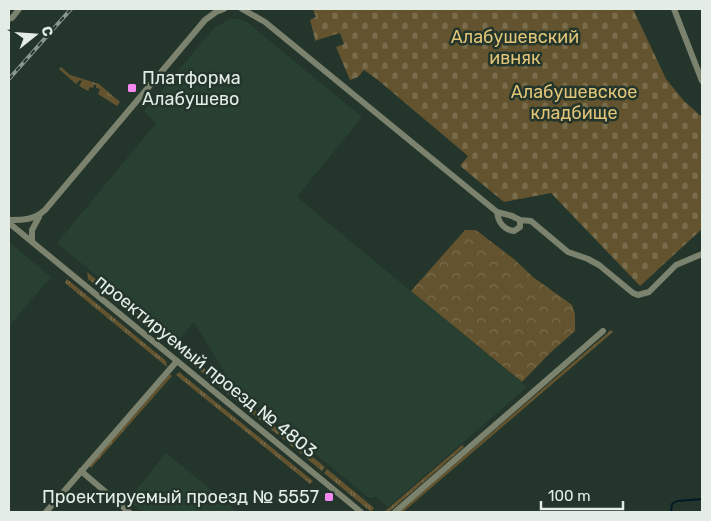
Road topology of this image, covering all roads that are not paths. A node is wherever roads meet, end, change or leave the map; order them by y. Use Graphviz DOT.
graph roads {
  1 [pos="19,9"];
  2 [pos="224,9"];
  3 [pos="242,9"];
  4 [pos="674,9"];
  5 [pos="9,19"];
  6 [pos="702,82"];
  7 [pos="45,210"];
  8 [pos="497,212"];
  9 [pos="520,220"];
  10 [pos="9,221"];
  11 [pos="32,242"];
  12 [pos="702,254"];
  13 [pos="603,331"];
  14 [pos="177,361"];
  15 [pos="81,471"];
  16 [pos="46,512"];
  17 [pos="129,512"];
  18 [pos="360,512"];
  19 [pos="394,512"];
  1 -- 5 [label="street"];
  2 -- 7 [label="street"];
  3 -- 8 [label="street"];
  4 -- 6 [label="street"];
  7 -- 10 [label="street"];
  7 -- 11 [label="street"];
  8 -- 9 [label="street"];
  8 -- 9 [label="street"];
  9 -- 12 [label="street"];
  10 -- 11 [label="street, проектируемый проезд № 4803"];
  11 -- 14 [label="street, проектируемый проезд № 4803"];
  13 -- 19 [label="street"];
  14 -- 15 [label="street"];
  14 -- 18 [label="street, проектируемый проезд № 4803"];
  15 -- 16 [label="street"];
  15 -- 17 [label="street"];
}
